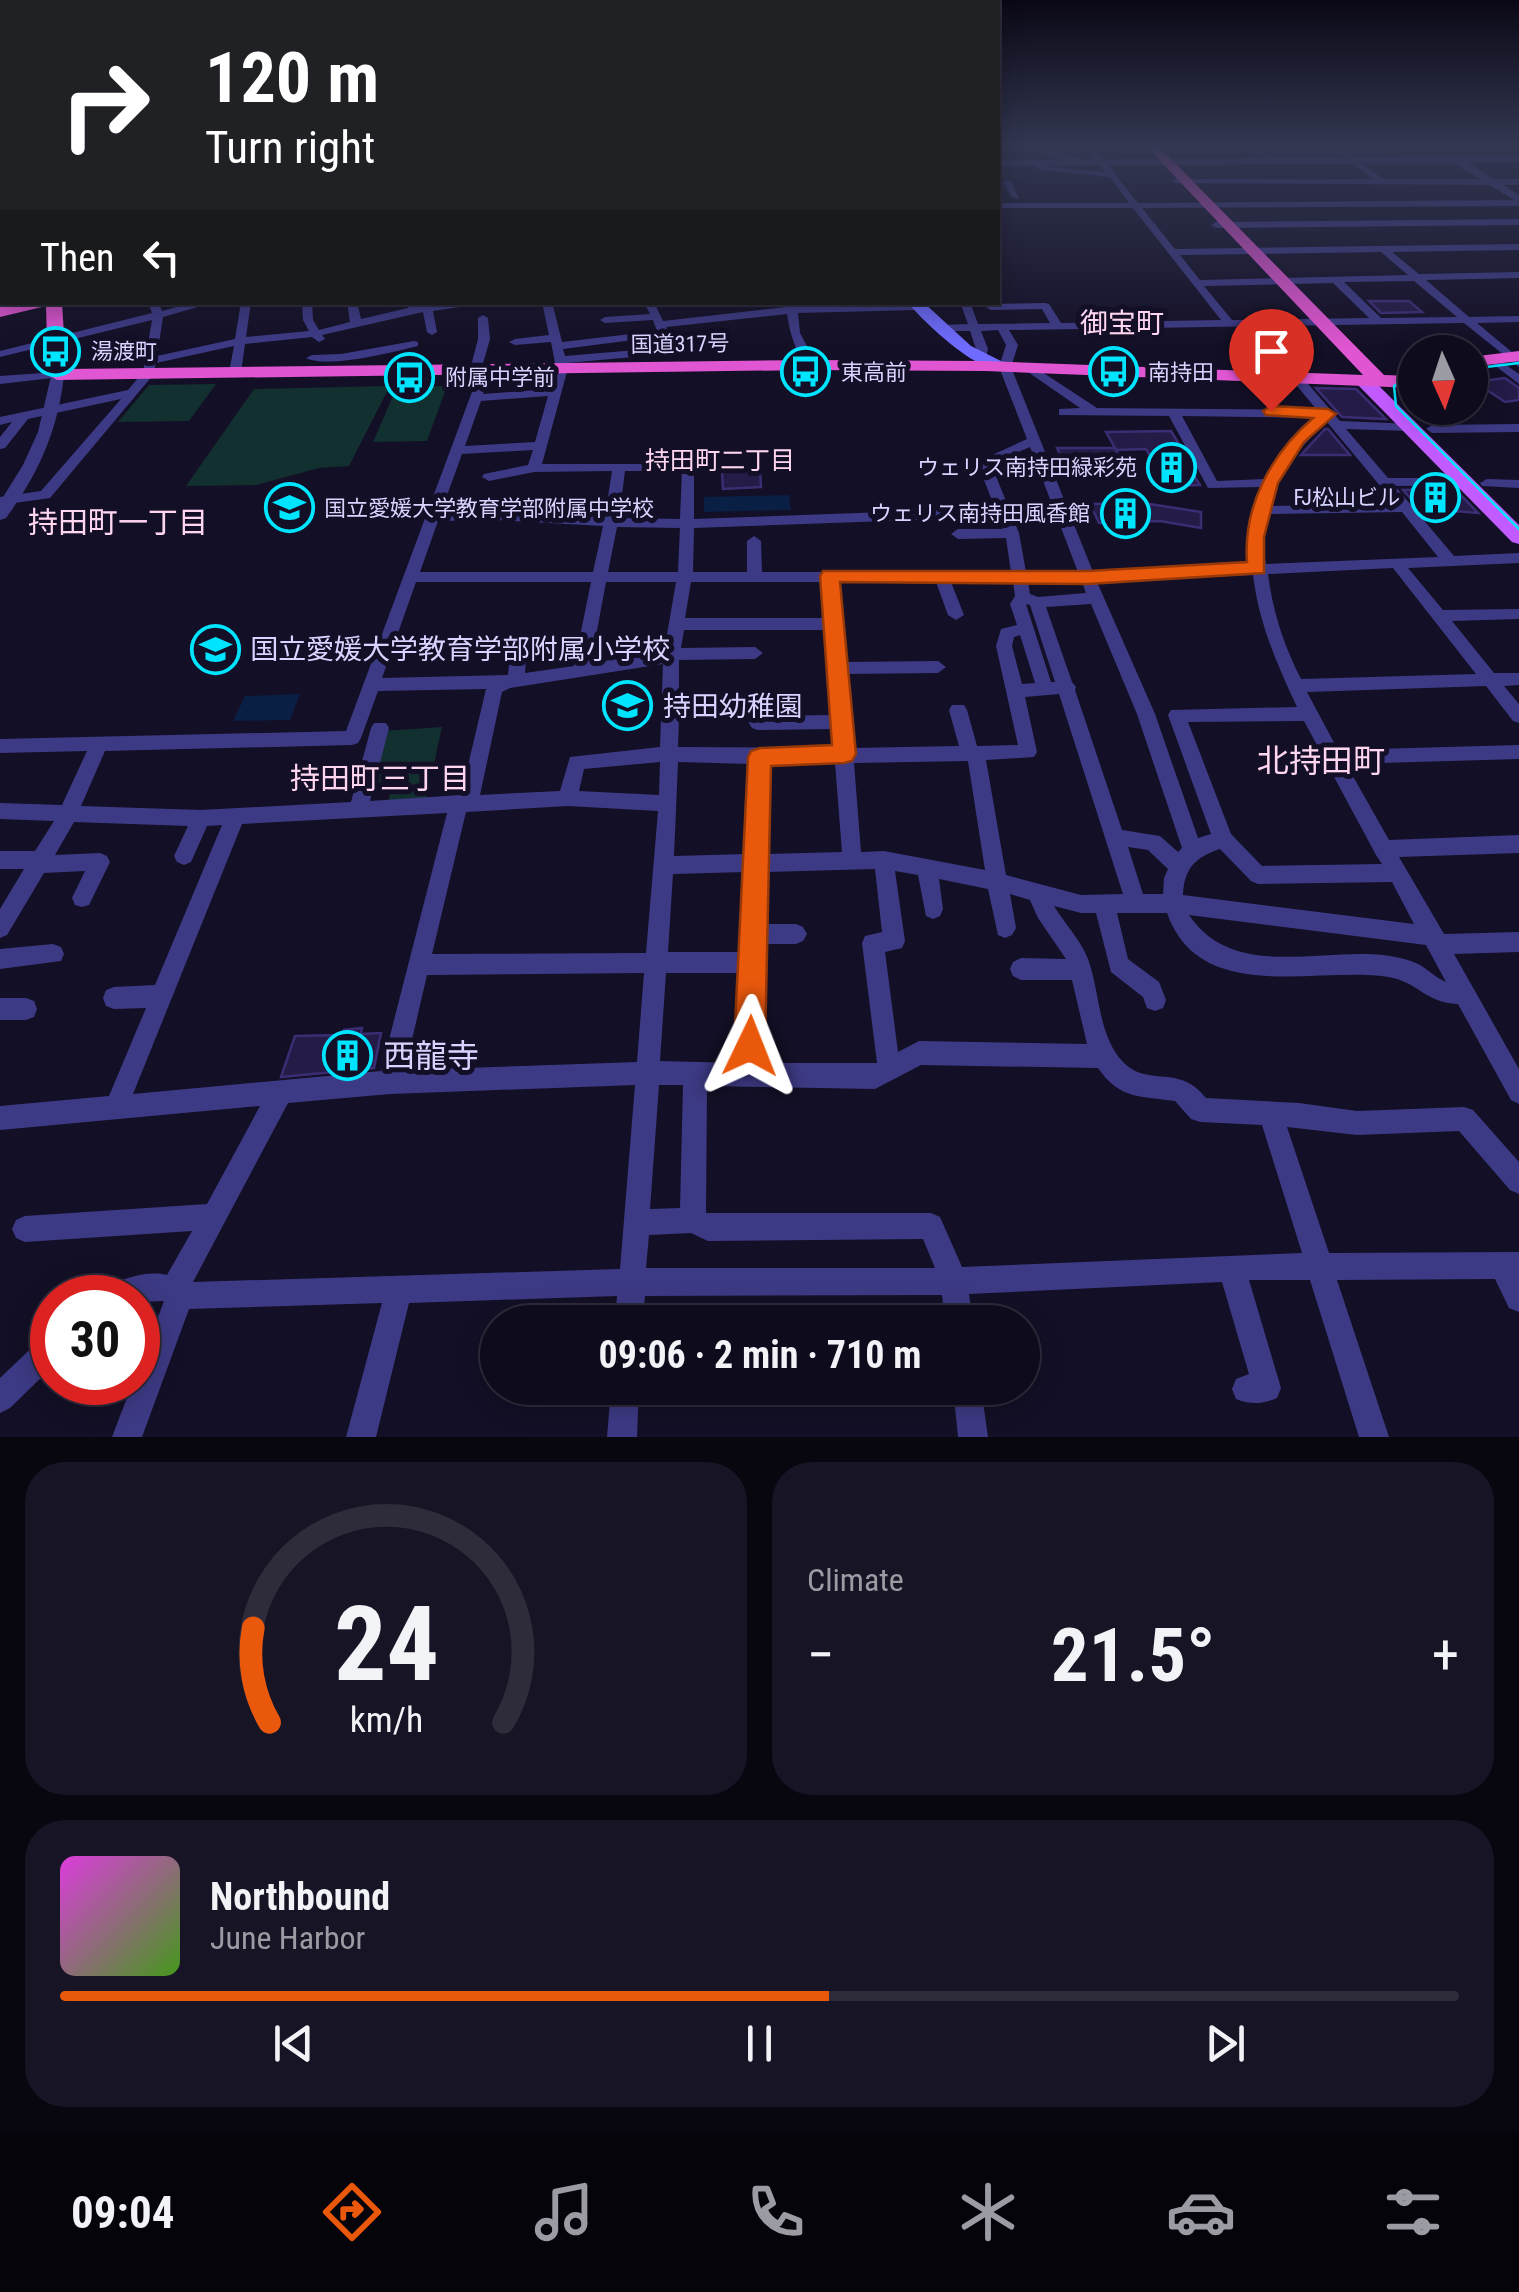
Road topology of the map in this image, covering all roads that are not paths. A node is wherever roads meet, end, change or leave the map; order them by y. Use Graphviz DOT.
graph roads {
  1 [pos="1143,214"];
  2 [pos="1213,214"];
  3 [pos="1319,214"];
  4 [pos="1423,214"];
  5 [pos="1519,222"];
  6 [pos="1435,223"];
  7 [pos="1331,224"];
  8 [pos="1223,225"];
  9 [pos="1519,247"];
  10 [pos="1358,248"];
  11 [pos="1382,248"];
  12 [pos="1467,248"];
  13 [pos="1246,250"];
  14 [pos="1173,252"];
  15 [pos="1482,258"];
  16 [pos="1493,267"];
  17 [pos="1504,275"];
  18 [pos="1519,275"];
  19 [pos="1415,277"];
  20 [pos="1336,279"];
  21 [pos="1276,281"];
  22 [pos="1196,283"];
  23 [pos="1519,286"];
  24 [pos="31,305"];
  25 [pos="54,305"];
  26 [pos="183,305"];
  27 [pos="246,305"];
  28 [pos="307,305"];
  29 [pos="353,305"];
  30 [pos="457,305"];
  31 [pos="548,305"];
  32 [pos="651,305"];
  33 [pos="758,305"];
  34 [pos="916,305"];
  35 [pos="966,305"];
  36 [pos="413,306"];
  37 [pos="791,306"];
  38 [pos="991,306"];
  39 [pos="156,308"];
  40 [pos="427,308"];
  41 [pos="2,313"];
  42 [pos="765,313"];
  43 [pos="388,316"];
  44 [pos="484,318"];
  45 [pos="1519,319"];
  46 [pos="605,320"];
  47 [pos="1465,320"];
  48 [pos="1378,321"];
  49 [pos="1314,322"];
  50 [pos="356,324"];
  51 [pos="1229,324"];
  52 [pos="661,325"];
  53 [pos="1057,326"];
  54 [pos="974,327"];
  55 [pos="1002,327"];
  56 [pos="942,328"];
  57 [pos="432,332"];
  58 [pos="318,333"];
  59 [pos="240,341"];
  60 [pos="56,342"];
  61 [pos="515,342"];
  62 [pos="718,342"];
  63 [pos="414,344"];
  64 [pos="1268,344"];
  65 [pos="393,345"];
  66 [pos="192,353"];
  67 [pos="559,353"];
  68 [pos="0,354"];
  69 [pos="667,355"];
  70 [pos="980,357"];
  71 [pos="306,365"];
  72 [pos="1512,365"];
  73 [pos="810,366"];
  74 [pos="150,367"];
  75 [pos="1005,368"];
  76 [pos="481,370"];
  77 [pos="1032,370"];
  78 [pos="235,372"];
  79 [pos="186,373"];
  80 [pos="1398,374"];
  81 [pos="56,375"];
  82 [pos="1298,378"];
  83 [pos="1373,379"];
  84 [pos="0,380"];
  85 [pos="1398,381"];
  86 [pos="554,392"];
  87 [pos="130,393"];
  88 [pos="476,398"];
  89 [pos="54,411"];
  90 [pos="1063,412"];
  91 [pos="1094,412"];
  92 [pos="1173,412"];
  93 [pos="24,416"];
  94 [pos="1333,419"];
  95 [pos="0,421"];
  96 [pos="1409,427"];
  97 [pos="1519,428"];
  98 [pos="1432,429"];
  99 [pos="1033,441"];
  100 [pos="1272,443"];
  101 [pos="0,445"];
  102 [pos="539,446"];
  103 [pos="458,450"];
  104 [pos="1283,458"];
  105 [pos="534,468"];
  106 [pos="619,468"];
  107 [pos="488,476"];
  108 [pos="1464,481"];
  109 [pos="1269,483"];
  110 [pos="1487,483"];
  111 [pos="1519,484"];
  112 [pos="1388,487"];
  113 [pos="1306,494"];
  114 [pos="4,505"];
  115 [pos="1407,508"];
  116 [pos="1260,510"];
  117 [pos="1004,512"];
  118 [pos="1519,515"];
  119 [pos="433,517"];
  120 [pos="613,523"];
  121 [pos="687,524"];
  122 [pos="958,534"];
  123 [pos="1012,534"];
  124 [pos="1519,537"];
  125 [pos="754,541"];
  126 [pos="1519,558"];
  127 [pos="1451,562"];
  128 [pos="1398,564"];
  129 [pos="1257,568"];
  130 [pos="600,575"];
  131 [pos="685,575"];
  132 [pos="754,575"];
  133 [pos="830,576"];
  134 [pos="941,576"];
  135 [pos="1018,576"];
  136 [pos="412,577"];
  137 [pos="1088,578"];
  138 [pos="1096,598"];
  139 [pos="1030,599"];
  140 [pos="1519,614"];
  141 [pos="956,615"];
  142 [pos="1438,616"];
  143 [pos="677,624"];
  144 [pos="835,624"];
  145 [pos="1026,628"];
  146 [pos="520,644"];
  147 [pos="755,653"];
  148 [pos="672,656"];
  149 [pos="938,667"];
  150 [pos="838,668"];
  151 [pos="581,670"];
  152 [pos="1488,680"];
  153 [pos="1519,680"];
  154 [pos="511,681"];
  155 [pos="372,685"];
  156 [pos="1296,686"];
  157 [pos="1068,687"];
  158 [pos="1045,688"];
  159 [pos="1015,691"];
  160 [pos="741,710"];
  161 [pos="958,710"];
  162 [pos="670,711"];
  163 [pos="1146,714"];
  164 [pos="1177,714"];
  165 [pos="1309,714"];
  166 [pos="1519,716"];
  167 [pos="842,722"];
  168 [pos="758,724"];
  169 [pos="380,728"];
  170 [pos="99,744"];
  171 [pos="0,746"];
  172 [pos="1519,752"];
  173 [pos="669,754"];
  174 [pos="844,754"];
  175 [pos="973,754"];
  176 [pos="760,757"];
  177 [pos="1332,758"];
  178 [pos="568,798"];
  179 [pos="464,802"];
  180 [pos="668,804"];
  181 [pos="0,811"];
  182 [pos="358,811"];
  183 [pos="67,816"];
  184 [pos="200,818"];
  185 [pos="235,818"];
  186 [pos="1114,837"];
  187 [pos="1223,839"];
  188 [pos="1519,844"];
  189 [pos="1192,848"];
  190 [pos="1382,849"];
  191 [pos="184,856"];
  192 [pos="0,860"];
  193 [pos="852,860"];
  194 [pos="884,860"];
  195 [pos="759,861"];
  196 [pos="39,862"];
  197 [pos="664,865"];
  198 [pos="1178,865"];
  199 [pos="927,867"];
  200 [pos="1395,873"];
  201 [pos="994,881"];
  202 [pos="1038,892"];
  203 [pos="82,898"];
  204 [pos="1136,903"];
  205 [pos="1173,903"];
  206 [pos="1104,904"];
  207 [pos="6,906"];
  208 [pos="933,909"];
  209 [pos="0,928"];
  210 [pos="1005,928"];
  211 [pos="755,934"];
  212 [pos="796,934"];
  213 [pos="1436,940"];
  214 [pos="1519,942"];
  215 [pos="53,954"];
  216 [pos="0,959"];
  217 [pos="753,962"];
  218 [pos="422,964"];
  219 [pos="658,964"];
  220 [pos="1021,969"];
  221 [pos="1080,970"];
  222 [pos="1466,994"];
  223 [pos="159,996"];
  224 [pos="114,998"];
  225 [pos="1156,1000"];
  226 [pos="0,1009"];
  227 [pos="26,1009"];
  228 [pos="1102,1056"];
  229 [pos="1510,1059"];
  230 [pos="889,1069"];
  231 [pos="646,1073"];
  232 [pos="694,1074"];
  233 [pos="749,1074"];
  234 [pos="390,1082"];
  235 [pos="281,1092"];
  236 [pos="1519,1092"];
  237 [pos="116,1106"];
  238 [pos="1271,1114"];
  239 [pos="0,1118"];
  240 [pos="1519,1182"];
  241 [pos="214,1216"];
  242 [pos="692,1220"];
  243 [pos="636,1223"];
  244 [pos="25,1229"];
  245 [pos="1511,1266"];
  246 [pos="1318,1267"];
  247 [pos="1232,1268"];
  248 [pos="954,1281"];
  249 [pos="632,1282"];
  250 [pos="400,1290"];
  251 [pos="160,1291"];
  252 [pos="177,1293"];
  253 [pos="1519,1298"];
  254 [pos="630,1305"];
  255 [pos="957,1305"];
  256 [pos="30,1369"];
  257 [pos="1246,1389"];
  258 [pos="0,1398"];
  259 [pos="624,1405"];
  260 [pos="969,1405"];
  261 [pos="126,1437"];
  262 [pos="362,1437"];
  263 [pos="622,1437"];
  264 [pos="973,1437"];
  265 [pos="1374,1437"];
  1 -- 14 [label="street"];
  2 -- 8 [label="highway"];
  3 -- 7 [label="street"];
  4 -- 6 [label="street"];
  5 -- 6 [label="street"];
  6 -- 7 [label="street"];
  6 -- 12 [label="street"];
  7 -- 8 [label="street"];
  7 -- 10 [label="street"];
  8 -- 13 [label="highway"];
  9 -- 12 [label="street"];
  10 -- 11 [label="street"];
  10 -- 13 [label="street"];
  11 -- 12 [label="street"];
  11 -- 19 [label="street"];
  12 -- 15 [label="street"];
  13 -- 14 [label="street"];
  13 -- 21 [label="highway"];
  14 -- 22 [label="street"];
  16 -- 17 [label="street"];
  17 -- 18 [label="street"];
  17 -- 19 [label="street"];
  17 -- 23 [label="street"];
  19 -- 20 [label="street"];
  19 -- 47 [label="street"];
  20 -- 21 [label="street"];
  20 -- 48 [label="street"];
  21 -- 22 [label="street"];
  21 -- 49 [label="highway"];
  22 -- 51 [label="street"];
  24 -- 41 [label="highway"];
  25 -- 60 [label="highway"];
  26 -- 39 [label="street"];
  27 -- 59 [label="street"];
  28 -- 58 [label="street"];
  29 -- 50 [label="street"];
  30 -- 40 [label="street"];
  31 -- 67 [label="street"];
  32 -- 52 [label="street"];
  33 -- 42 [label="street"];
  34 -- 37 [label="street"];
  34 -- 56 [label="main road"];
  35 -- 54 [label="street"];
  36 -- 40 [label="street"];
  36 -- 43 [label="street"];
  37 -- 42 [label="street"];
  37 -- 73 [label="street"];
  38 -- 53 [label="street"];
  39 -- 60 [label="street"];
  39 -- 74 [label="street"];
  40 -- 57 [label="street"];
  42 -- 52 [label="street"];
  43 -- 50 [label="street"];
  43 -- 65 [label="street"];
  44 -- 76 [label="street"];
  45 -- 47 [label="street"];
  46 -- 52 [label="street"];
  47 -- 48 [label="street"];
  47 -- 72 [label="street"];
  48 -- 49 [label="street"];
  49 -- 51 [label="street"];
  49 -- 83 [label="highway"];
  50 -- 58 [label="street"];
  51 -- 53 [label="street"];
  52 -- 67 [label="street"];
  52 -- 69 [label="street"];
  53 -- 55 [label="street"];
  54 -- 55 [label="street"];
  54 -- 56 [label="street"];
  54 -- 70 [label="street"];
  55 -- 75 [label="street"];
  56 -- 70 [label="main road"];
  58 -- 59 [label="street"];
  58 -- 71 [label="street"];
  59 -- 66 [label="street"];
  59 -- 78 [label="street"];
  60 -- 68 [label="street"];
  60 -- 81 [label="highway"];
  61 -- 67 [label="street"];
  62 -- 69 [label="street"];
  63 -- 65 [label="street"];
  64 -- 82 [label="street"];
  65 -- 71 [label="street"];
  66 -- 74 [label="street"];
  66 -- 79 [label="street"];
  67 -- 69 [label="highway, 国道317号"];
  67 -- 76 [label="highway, 国道317号"];
  67 -- 86 [label="street"];
  69 -- 73 [label="highway, 国道317号"];
  70 -- 75 [label="main road"];
  71 -- 76 [label="highway, 国道317号"];
  71 -- 78 [label="highway, 国道317号"];
  73 -- 75 [label="highway, 国道317号"];
  74 -- 79 [label="highway, 国道317号"];
  74 -- 81 [label="highway, 国道317号"];
  74 -- 87 [label="street"];
  75 -- 77 [label="highway, 国道317号"];
  75 -- 99 [label="street"];
  76 -- 88 [label="street"];
  77 -- 82 [label="highway, 国道317号"];
  77 -- 91 [label="street"];
  78 -- 79 [label="highway, 国道317号"];
  80 -- 83 [label="highway"];
  81 -- 84 [label="street"];
  81 -- 89 [label="street"];
  82 -- 83 [label="highway, 国道317号"];
  82 -- 94 [label="street"];
  83 -- 85 [label="highway"];
  83 -- 96 [label="main road"];
  83 -- 98 [label="main road"];
  86 -- 88 [label="street"];
  86 -- 102 [label="street"];
  87 -- 89 [label="street"];
  87 -- 114 [label="street"];
  88 -- 103 [label="street"];
  89 -- 93 [label="street"];
  89 -- 114 [label="street"];
  90 -- 91 [label="street"];
  91 -- 92 [label="street"];
  92 -- 94 [label="street"];
  92 -- 109 [label="street"];
  93 -- 95 [label="street"];
  93 -- 101 [label="street"];
  94 -- 96 [label="street"];
  94 -- 104 [label="street"];
  94 -- 112 [label="street"];
  96 -- 108 [label="main road"];
  97 -- 98 [label="street"];
  98 -- 110 [label="main road"];
  99 -- 117 [label="street"];
  99 -- 137 [label="street"];
  100 -- 104 [label="street"];
  102 -- 103 [label="street"];
  102 -- 105 [label="street"];
  103 -- 119 [label="street"];
  104 -- 109 [label="street"];
  105 -- 106 [label="street"];
  105 -- 107 [label="street"];
  106 -- 120 [label="street"];
  106 -- 121 [label="street"];
  108 -- 112 [label="street"];
  108 -- 124 [label="main road"];
  109 -- 116 [label="street"];
  110 -- 111 [label="street"];
  110 -- 118 [label="main road"];
  112 -- 113 [label="street"];
  112 -- 115 [label="street"];
  115 -- 116 [label="street"];
  115 -- 127 [label="street"];
  116 -- 129 [label="street"];
  117 -- 121 [label="street"];
  117 -- 123 [label="street"];
  119 -- 120 [label="street"];
  119 -- 136 [label="street"];
  120 -- 121 [label="street"];
  120 -- 130 [label="street"];
  121 -- 131 [label="street"];
  122 -- 123 [label="street"];
  123 -- 135 [label="street"];
  125 -- 132 [label="street"];
  126 -- 127 [label="street"];
  127 -- 128 [label="street"];
  128 -- 129 [label="street"];
  128 -- 142 [label="street"];
  129 -- 137 [label="street"];
  129 -- 156 [label="street"];
  130 -- 131 [label="street"];
  130 -- 136 [label="street"];
  130 -- 151 [label="street"];
  131 -- 132 [label="street"];
  131 -- 143 [label="street"];
  132 -- 133 [label="street"];
  133 -- 134 [label="street"];
  133 -- 144 [label="street"];
  134 -- 135 [label="street"];
  134 -- 141 [label="street"];
  135 -- 137 [label="street"];
  135 -- 139 [label="street"];
  136 -- 155 [label="street"];
  137 -- 138 [label="street"];
  138 -- 139 [label="street"];
  138 -- 163 [label="street"];
  139 -- 145 [label="street"];
  139 -- 157 [label="street"];
  140 -- 142 [label="street"];
  142 -- 152 [label="street"];
  143 -- 144 [label="street"];
  143 -- 148 [label="street"];
  144 -- 150 [label="street"];
  145 -- 158 [label="street"];
  145 -- 159 [label="street"];
  146 -- 154 [label="street"];
  147 -- 148 [label="street"];
  148 -- 151 [label="street"];
  148 -- 162 [label="street"];
  149 -- 150 [label="street"];
  150 -- 167 [label="street"];
  151 -- 154 [label="street"];
  152 -- 153 [label="street"];
  152 -- 156 [label="street"];
  152 -- 166 [label="street"];
  154 -- 155 [label="street"];
  154 -- 179 [label="street"];
  155 -- 170 [label="street"];
  156 -- 165 [label="street"];
  157 -- 158 [label="street"];
  157 -- 186 [label="street"];
  158 -- 159 [label="street"];
  159 -- 175 [label="street"];
  160 -- 162 [label="street"];
  161 -- 175 [label="street"];
  162 -- 173 [label="street"];
  163 -- 164 [label="street"];
  163 -- 189 [label="street"];
  164 -- 165 [label="street"];
  164 -- 187 [label="street"];
  165 -- 177 [label="street"];
  167 -- 168 [label="street"];
  167 -- 174 [label="street"];
  169 -- 182 [label="street"];
  170 -- 171 [label="street"];
  170 -- 183 [label="street"];
  172 -- 177 [label="street"];
  173 -- 176 [label="street"];
  173 -- 178 [label="street"];
  173 -- 180 [label="street"];
  174 -- 175 [label="street"];
  174 -- 176 [label="street"];
  174 -- 193 [label="street"];
  175 -- 201 [label="street"];
  176 -- 195 [label="street"];
  177 -- 190 [label="street"];
  178 -- 179 [label="street"];
  178 -- 180 [label="street"];
  179 -- 182 [label="street"];
  179 -- 218 [label="street"];
  180 -- 197 [label="street"];
  181 -- 183 [label="street"];
  182 -- 185 [label="street"];
  183 -- 184 [label="street"];
  183 -- 196 [label="street"];
  184 -- 185 [label="street"];
  184 -- 191 [label="street"];
  185 -- 223 [label="street"];
  186 -- 198 [label="street"];
  186 -- 204 [label="street"];
  187 -- 189 [label="street"];
  187 -- 200 [label="street"];
  188 -- 190 [label="street"];
  189 -- 198 [label="street"];
  190 -- 200 [label="street"];
  192 -- 196 [label="street"];
  193 -- 194 [label="street"];
  193 -- 195 [label="street"];
  194 -- 199 [label="street"];
  194 -- 230 [label="street"];
  195 -- 197 [label="street"];
  195 -- 211 [label="street"];
  196 -- 203 [label="street"];
  196 -- 207 [label="street"];
  197 -- 219 [label="street"];
  198 -- 205 [label="street"];
  199 -- 201 [label="street"];
  199 -- 208 [label="street"];
  200 -- 213 [label="street"];
  201 -- 202 [label="street"];
  201 -- 210 [label="street"];
  202 -- 206 [label="street"];
  202 -- 221 [label="street"];
  204 -- 205 [label="street"];
  204 -- 206 [label="street"];
  205 -- 213 [label="street"];
  205 -- 222 [label="street"];
  206 -- 225 [label="street"];
  207 -- 209 [label="street"];
  211 -- 212 [label="street"];
  211 -- 217 [label="street"];
  213 -- 214 [label="street"];
  213 -- 222 [label="street"];
  215 -- 216 [label="street"];
  217 -- 219 [label="street"];
  217 -- 233 [label="street"];
  218 -- 219 [label="street"];
  218 -- 234 [label="street"];
  219 -- 231 [label="street"];
  220 -- 221 [label="street"];
  221 -- 228 [label="street"];
  222 -- 229 [label="street"];
  223 -- 224 [label="street"];
  223 -- 237 [label="street"];
  226 -- 227 [label="street"];
  228 -- 230 [label="street"];
  228 -- 238 [label="street"];
  229 -- 236 [label="street"];
  230 -- 233 [label="street"];
  231 -- 232 [label="street"];
  231 -- 234 [label="street"];
  231 -- 243 [label="street"];
  232 -- 233 [label="street"];
  232 -- 242 [label="street"];
  234 -- 235 [label="street"];
  235 -- 237 [label="street"];
  235 -- 241 [label="street"];
  237 -- 239 [label="street"];
  238 -- 240 [label="street"];
  238 -- 246 [label="street"];
  241 -- 244 [label="street"];
  241 -- 252 [label="street"];
  242 -- 243 [label="street"];
  242 -- 248 [label="street"];
  243 -- 249 [label="street"];
  245 -- 246 [label="street"];
  245 -- 253 [label="street"];
  246 -- 247 [label="street"];
  246 -- 265 [label="street"];
  247 -- 248 [label="street"];
  247 -- 257 [label="street"];
  248 -- 249 [label="street"];
  248 -- 255 [label="street"];
  249 -- 250 [label="street"];
  249 -- 254 [label="street"];
  250 -- 252 [label="street"];
  250 -- 262 [label="street"];
  251 -- 252 [label="street"];
  252 -- 261 [label="street"];
  256 -- 258 [label="street"];
  259 -- 263 [label="street"];
  260 -- 264 [label="street"];
}
